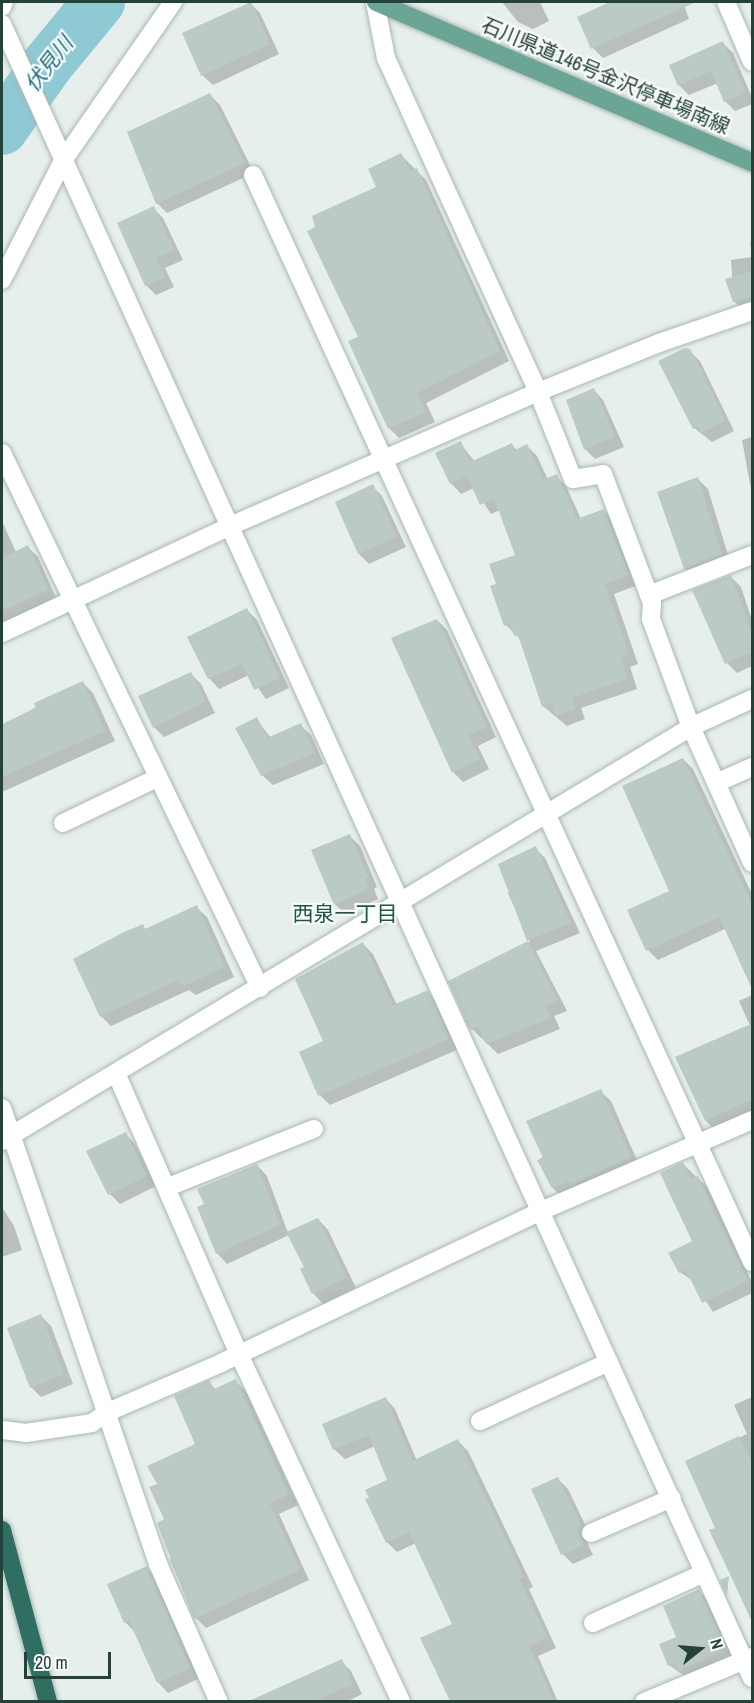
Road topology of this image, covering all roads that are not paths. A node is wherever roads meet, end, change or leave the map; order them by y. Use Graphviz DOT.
graph roads {
  1 [pos="4,2"];
  2 [pos="173,2"];
  3 [pos="375,2"];
  4 [pos="726,2"];
  5 [pos="2,7"];
  6 [pos="3,28"];
  7 [pos="753,62"];
  8 [pos="64,159"];
  9 [pos="753,162"];
  10 [pos="253,176"];
  11 [pos="2,280"];
  12 [pos="753,311"];
  13 [pos="538,392"];
  14 [pos="2,453"];
  15 [pos="382,460"];
  16 [pos="230,526"];
  17 [pos="753,555"];
  18 [pos="649,595"];
  19 [pos="69,600"];
  20 [pos="2,633"];
  21 [pos="753,699"];
  22 [pos="691,727"];
  23 [pos="753,767"];
  24 [pos="156,778"];
  25 [pos="716,783"];
  26 [pos="549,812"];
  27 [pos="63,823"];
  28 [pos="753,863"];
  29 [pos="400,902"];
  30 [pos="260,988"];
  31 [pos="116,1073"];
  32 [pos="2,1108"];
  33 [pos="753,1120"];
  34 [pos="314,1129"];
  35 [pos="6,1139"];
  36 [pos="698,1145"];
  37 [pos="168,1187"];
  38 [pos="541,1211"];
  39 [pos="753,1262"];
  40 [pos="238,1352"];
  41 [pos="609,1362"];
  42 [pos="108,1412"];
  43 [pos="480,1421"];
  44 [pos="2,1430"];
  45 [pos="672,1498"];
  46 [pos="2,1530"];
  47 [pos="591,1533"];
  48 [pos="704,1573"];
  49 [pos="593,1623"];
  50 [pos="748,1659"];
  51 [pos="753,1678"];
  52 [pos="48,1701"];
  53 [pos="219,1701"];
  54 [pos="401,1701"];
  55 [pos="644,1701"];
  1 -- 5 [label="street"];
  2 -- 8 [label="street"];
  3 -- 9 [label="main road, 石川県道146号金沢停車場南線"];
  3 -- 13 [label="street"];
  4 -- 7 [label="street"];
  6 -- 8 [label="street"];
  8 -- 11 [label="street"];
  8 -- 16 [label="street"];
  10 -- 15 [label="street"];
  12 -- 13 [label="street"];
  13 -- 15 [label="street"];
  13 -- 18 [label="street"];
  14 -- 19 [label="street"];
  15 -- 16 [label="street"];
  15 -- 26 [label="street"];
  16 -- 19 [label="street"];
  16 -- 29 [label="street"];
  17 -- 18 [label="street"];
  18 -- 22 [label="street"];
  19 -- 20 [label="street"];
  19 -- 24 [label="street"];
  21 -- 22 [label="street"];
  22 -- 25 [label="street"];
  22 -- 26 [label="street"];
  23 -- 25 [label="street"];
  24 -- 27 [label="street"];
  24 -- 30 [label="street"];
  25 -- 28 [label="street"];
  26 -- 29 [label="street"];
  26 -- 36 [label="street"];
  29 -- 30 [label="street"];
  29 -- 38 [label="street"];
  30 -- 31 [label="street"];
  31 -- 35 [label="street"];
  31 -- 37 [label="street"];
  32 -- 35 [label="street"];
  33 -- 36 [label="street"];
  34 -- 37 [label="street"];
  35 -- 42 [label="street"];
  36 -- 38 [label="street"];
  36 -- 39 [label="street"];
  37 -- 40 [label="street"];
  38 -- 40 [label="street"];
  38 -- 41 [label="street"];
  40 -- 42 [label="street"];
  40 -- 54 [label="street"];
  41 -- 43 [label="street"];
  41 -- 45 [label="street"];
  42 -- 44 [label="street"];
  42 -- 53 [label="street"];
  45 -- 47 [label="street"];
  45 -- 48 [label="street"];
  46 -- 52 [label="highway"];
  48 -- 49 [label="street"];
  48 -- 50 [label="street"];
  50 -- 51 [label="street"];
  50 -- 55 [label="street"];
}
